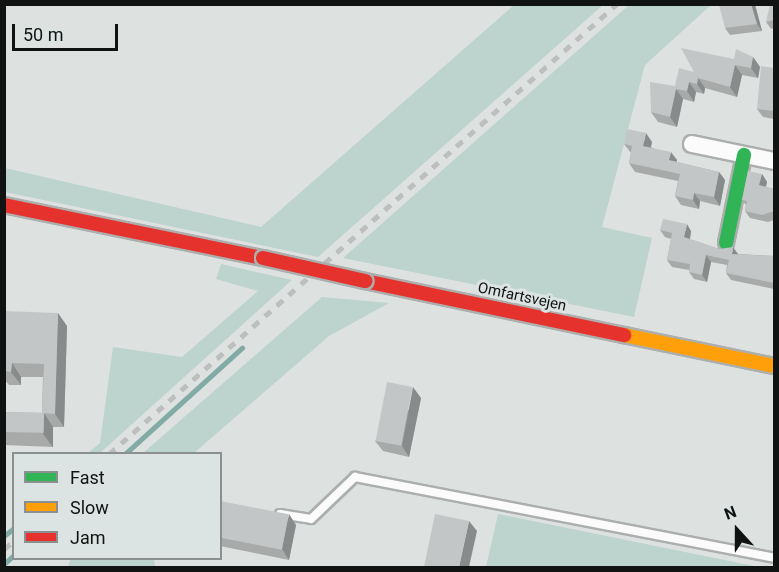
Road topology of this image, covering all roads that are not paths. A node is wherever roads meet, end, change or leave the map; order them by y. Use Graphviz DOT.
graph roads {
  1 [pos="692,144"];
  2 [pos="744,155"];
  3 [pos="774,161"];
  4 [pos="4,205"];
  5 [pos="4,216"];
  6 [pos="726,243"];
  7 [pos="263,258"];
  8 [pos="774,366"];
  9 [pos="266,512"];
  10 [pos="774,558"];
  1 -- 2 [label="street"];
  2 -- 3 [label="street"];
  2 -- 6 [label="main road"];
  4 -- 7 [label="main road, Omfartsvejen"];
  5 -- 7 [label="main road, Omfartsvejen"];
  7 -- 8 [label="main road, Omfartsvejen, bridge"];
  9 -- 10 [label="lane"];
}
